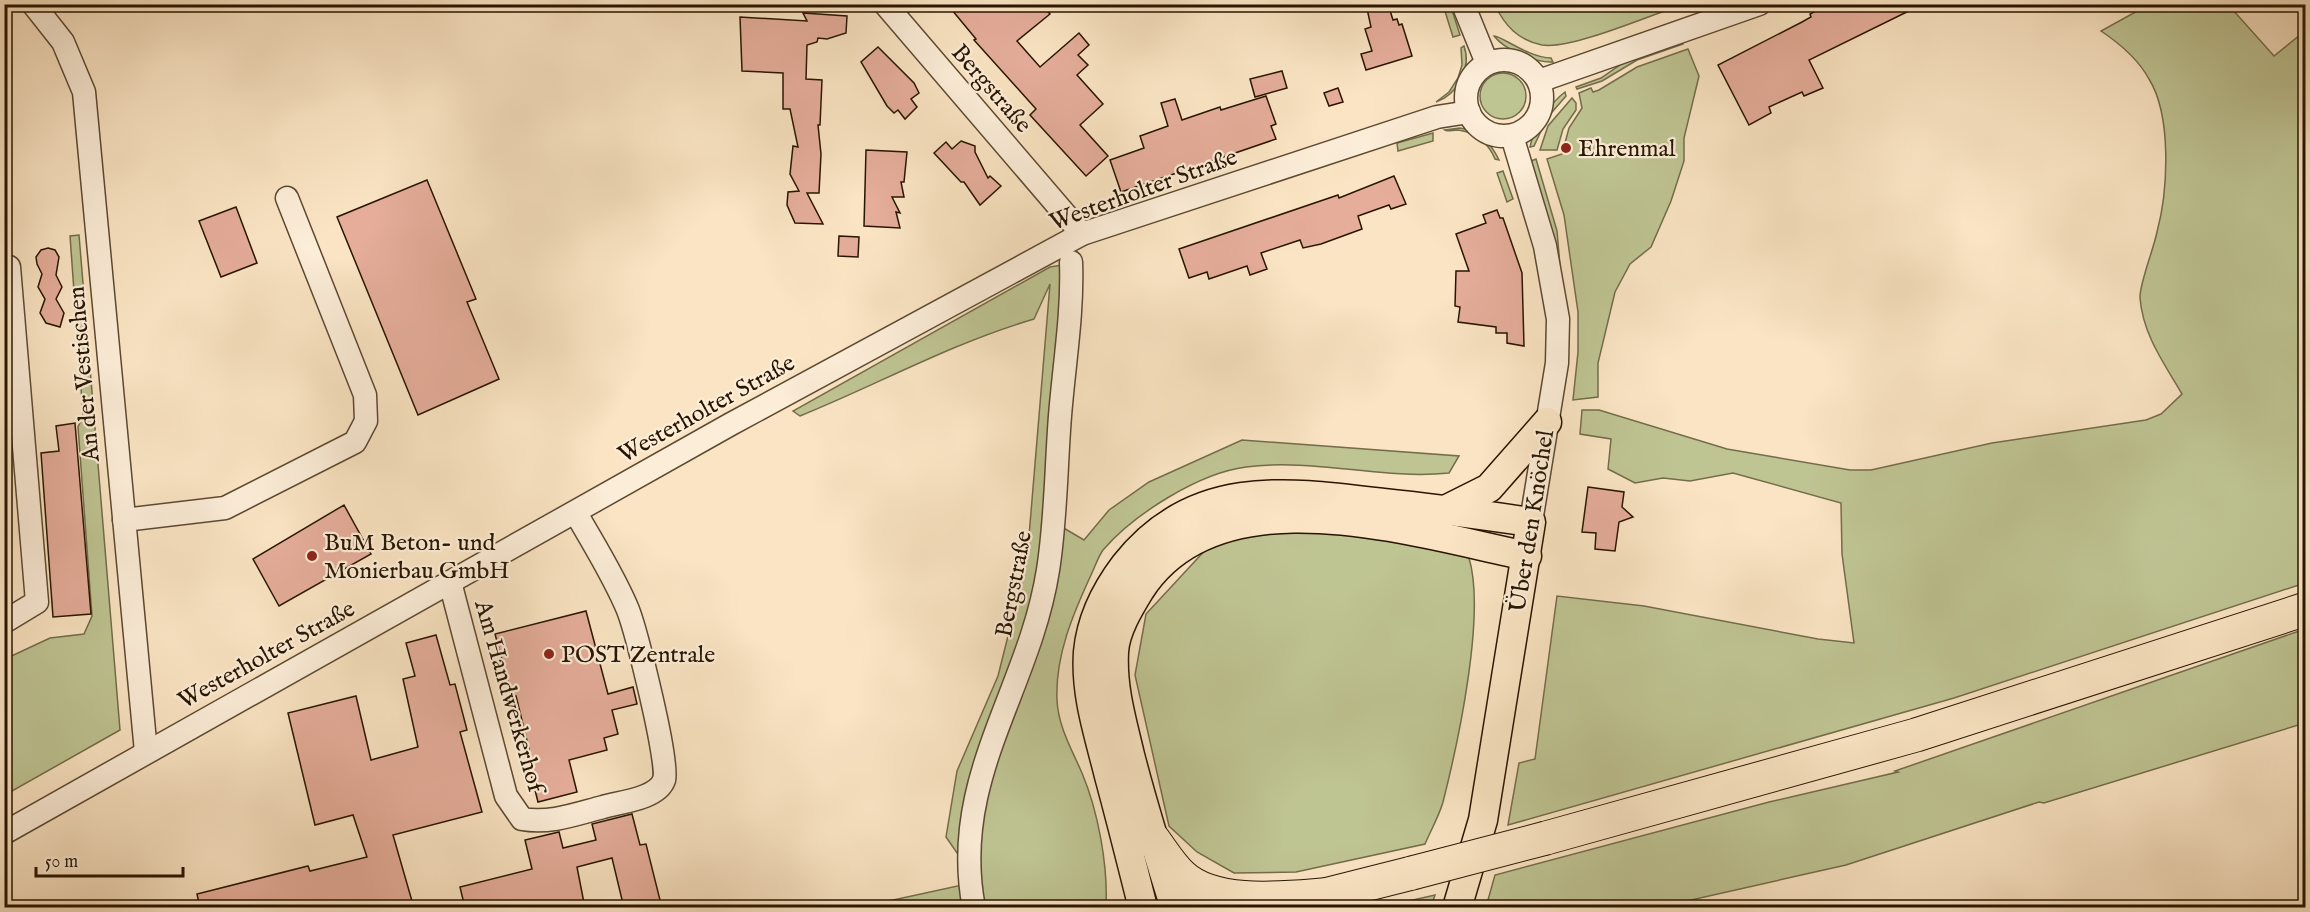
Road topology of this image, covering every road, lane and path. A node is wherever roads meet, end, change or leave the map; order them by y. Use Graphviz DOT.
graph roads {
  1 [pos="33,4"];
  2 [pos="885,4"];
  3 [pos="1463,4"];
  4 [pos="1760,4"];
  5 [pos="1487,63"];
  6 [pos="1539,81"];
  7 [pos="1469,112"];
  8 [pos="1512,136"];
  9 [pos="286,198"];
  10 [pos="1082,234"];
  11 [pos="1071,262"];
  12 [pos="4,267"];
  13 [pos="1547,422"];
  14 [pos="1446,510"];
  15 [pos="576,513"];
  16 [pos="124,520"];
  17 [pos="1531,522"];
  18 [pos="1527,556"];
  19 [pos="450,582"];
  20 [pos="2306,609"];
  21 [pos="4,622"];
  22 [pos="146,752"];
  23 [pos="4,833"];
  24 [pos="1153,839"];
  25 [pos="1323,895"];
  26 [pos="974,908"];
  27 [pos="1143,908"];
  28 [pos="1175,908"];
  29 [pos="1273,908"];
  30 [pos="1457,908"];
  1 -- 16 [label="street, An der Vestischen"];
  2 -- 10 [label="street, Bergstraße"];
  3 -- 5 [label="street"];
  4 -- 6 [label="street"];
  5 -- 6 [label="street"];
  5 -- 7 [label="street"];
  6 -- 8 [label="street"];
  7 -- 8 [label="street"];
  7 -- 10 [label="street, Westerholter Straße"];
  8 -- 13 [label="street, Über den Knöchel"];
  9 -- 16 [label="street"];
  10 -- 15 [label="street, Westerholter Straße"];
  11 -- 26 [label="street, Bergstraße"];
  12 -- 21 [label="street"];
  13 -- 14 [label="main road"];
  13 -- 17 [label="street, Über den Knöchel"];
  14 -- 17 [label="main road"];
  14 -- 27 [label="main road"];
  15 -- 19 [label="street, Westerholter Straße"];
  15 -- 19 [label="street, Am Handwerkerhof"];
  16 -- 22 [label="street, An der Vestischen"];
  17 -- 18 [label="main road, Über den Knöchel"];
  18 -- 24 [label="main road"];
  18 -- 30 [label="main road, Über den Knöchel"];
  19 -- 22 [label="street, Westerholter Straße"];
  20 -- 25 [label="highway, bridge"];
  22 -- 23 [label="street, Westerholter Straße"];
  24 -- 25 [label="highway"];
  24 -- 28 [label="main road"];
  25 -- 29 [label="highway"];
}
